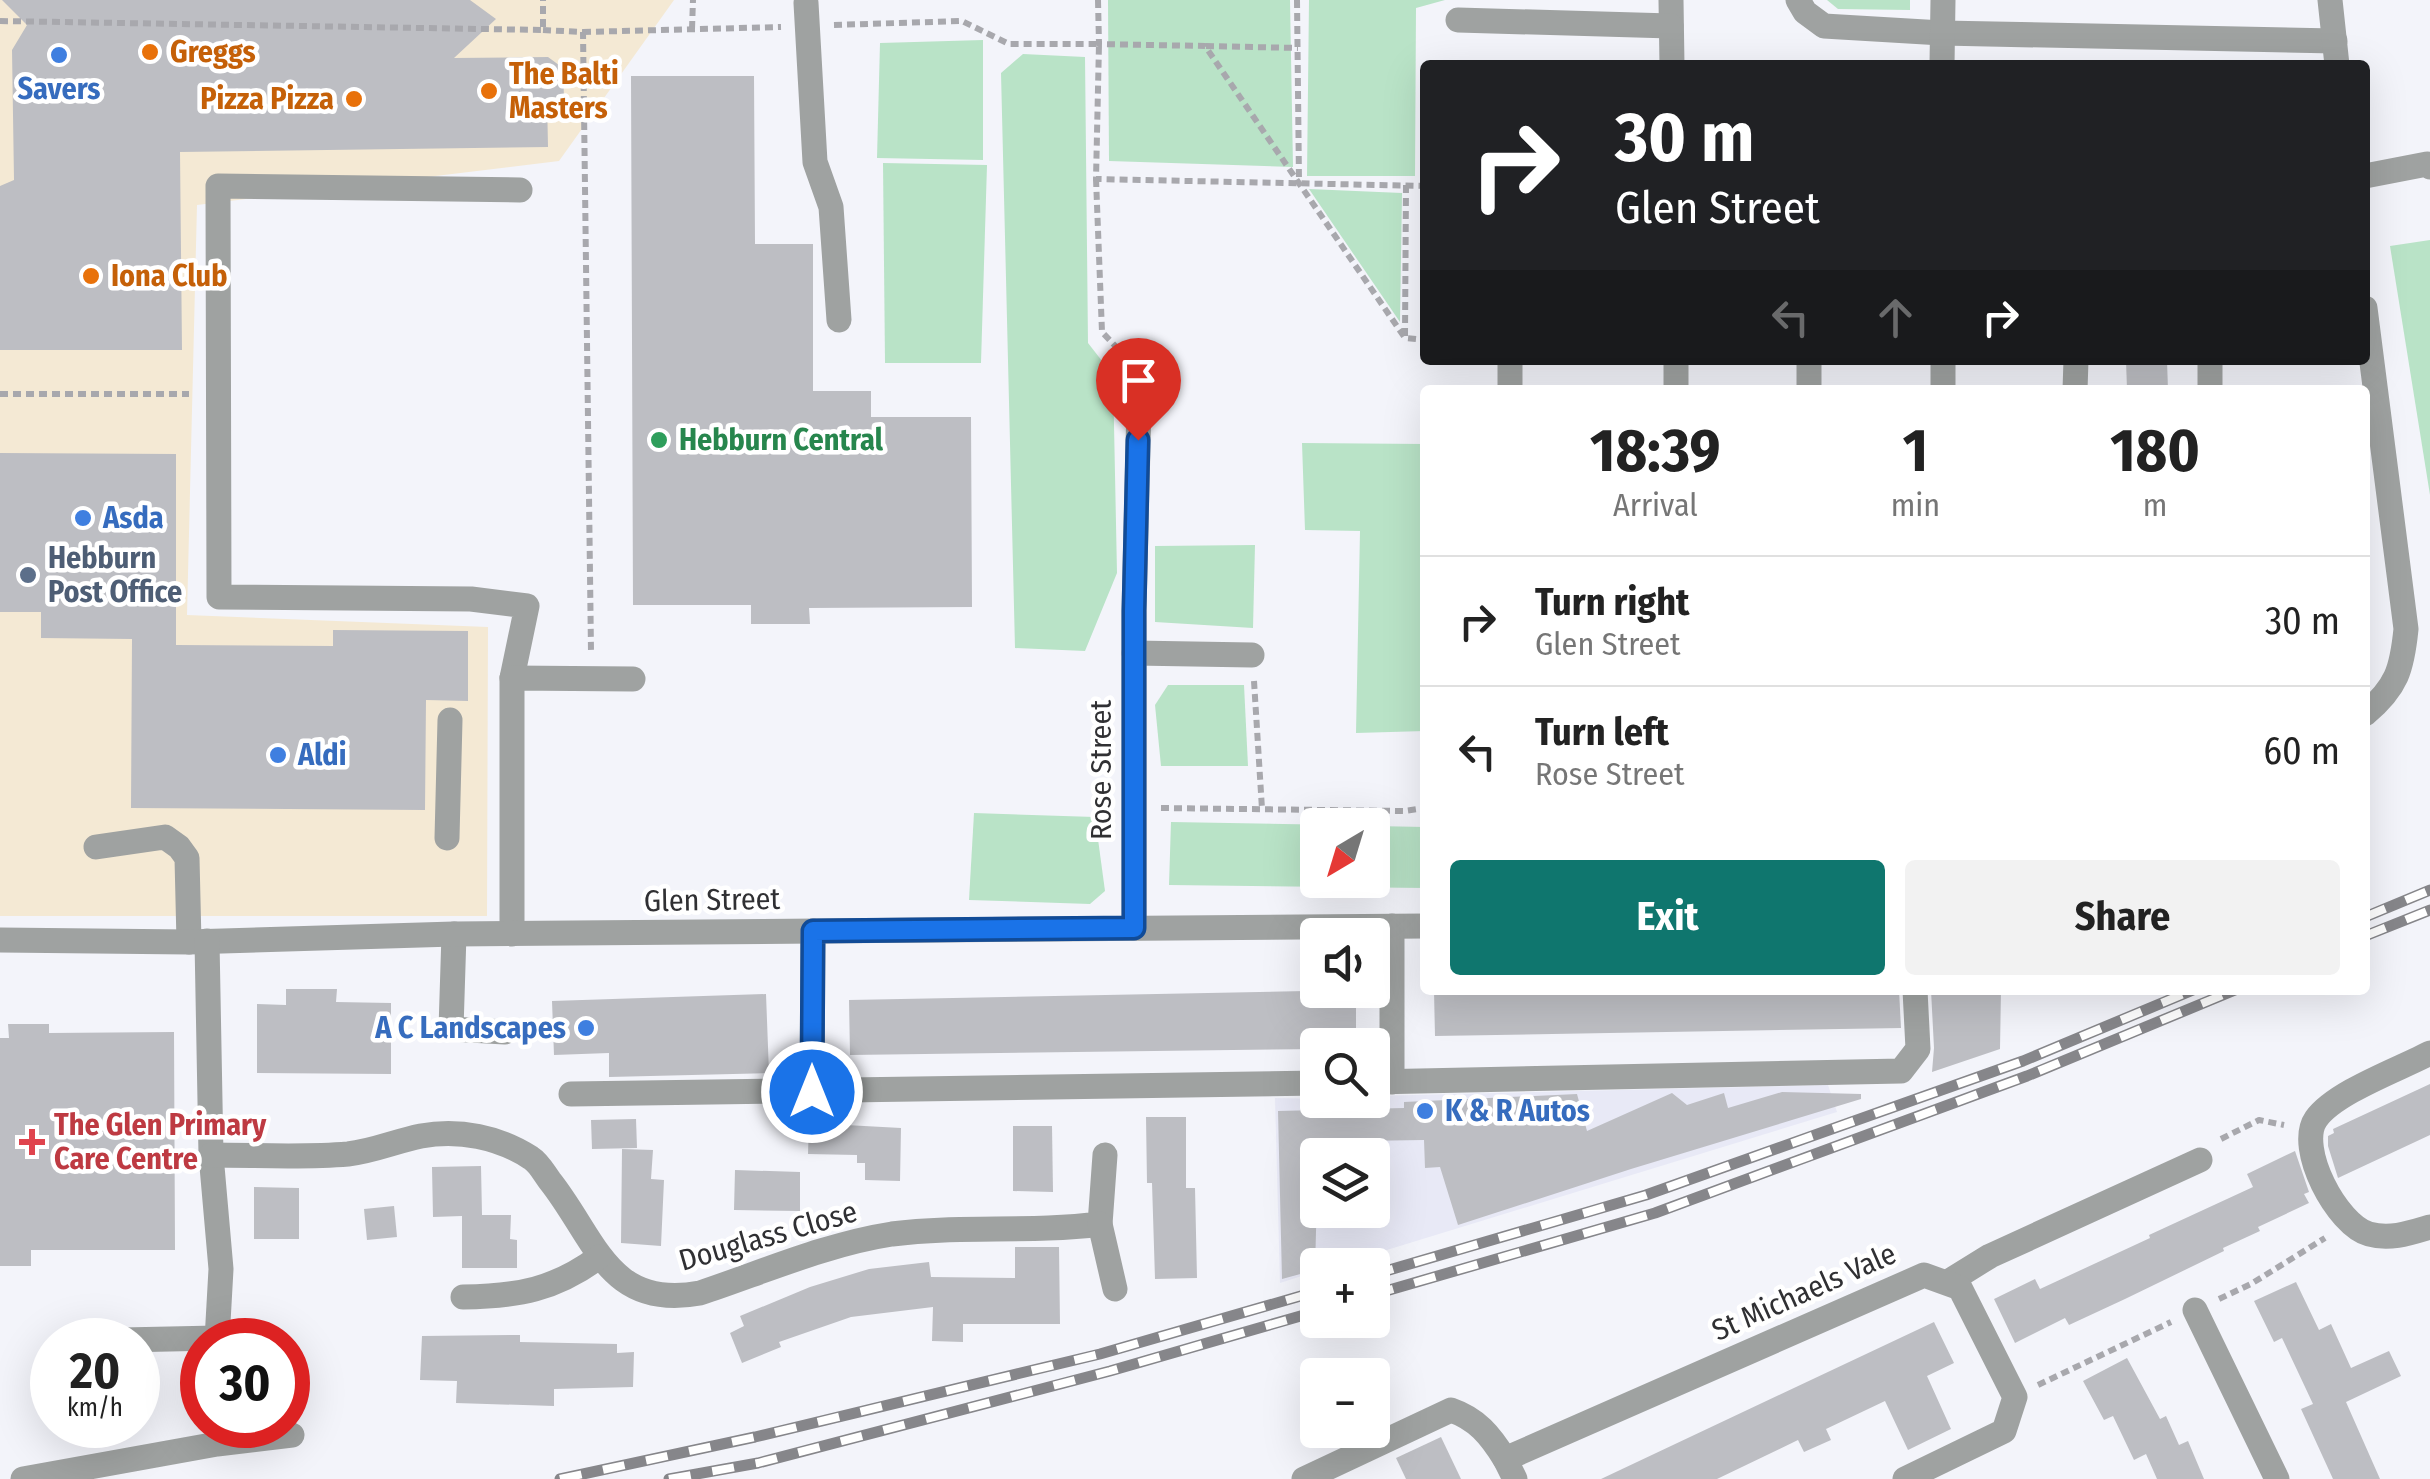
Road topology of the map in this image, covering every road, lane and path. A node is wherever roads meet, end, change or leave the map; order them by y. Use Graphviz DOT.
graph roads {
  1 [pos="543,0"];
  2 [pos="694,0"];
  3 [pos="1098,0"];
  4 [pos="1297,0"];
  5 [pos="1671,0"];
  6 [pos="1798,0"];
  7 [pos="1942,0"];
  8 [pos="2330,0"];
  9 [pos="1513,10"];
  10 [pos="807,15"];
  11 [pos="0,20"];
  12 [pos="1458,20"];
  13 [pos="1672,26"];
  14 [pos="692,29"];
  15 [pos="543,30"];
  16 [pos="582,32"];
  17 [pos="1942,33"];
  18 [pos="1099,44"];
  19 [pos="1205,46"];
  20 [pos="1298,48"];
  21 [pos="2336,53"];
  22 [pos="1672,60"];
  23 [pos="1942,60"];
  24 [pos="2430,167"];
  25 [pos="2370,175"];
  26 [pos="1096,179"];
  27 [pos="1300,183"];
  28 [pos="1406,185"];
  29 [pos="1420,186"];
  30 [pos="520,190"];
  31 [pos="839,320"];
  32 [pos="1404,338"];
  33 [pos="1420,340"];
  34 [pos="2370,347"];
  35 [pos="0,394"];
  36 [pos="219,394"];
  37 [pos="1139,405"];
  38 [pos="1134,653"];
  39 [pos="1252,655"];
  40 [pos="512,678"];
  41 [pos="591,678"];
  42 [pos="632,679"];
  43 [pos="2370,710"];
  44 [pos="450,720"];
  45 [pos="1134,808"];
  46 [pos="1262,809"];
  47 [pos="1420,809"];
  48 [pos="447,838"];
  49 [pos="96,846"];
  50 [pos="1392,926"];
  51 [pos="1420,926"];
  52 [pos="1134,928"];
  53 [pos="813,931"];
  54 [pos="454,934"];
  55 [pos="512,934"];
  56 [pos="0,940"];
  57 [pos="198,942"];
  58 [pos="1915,995"];
  59 [pos="1385,1028"];
  60 [pos="505,1032"];
  61 [pos="2430,1053"];
  62 [pos="1390,1082"];
  63 [pos="1300,1083"];
  64 [pos="812,1092"];
  65 [pos="571,1094"];
  66 [pos="2310,1130"];
  67 [pos="210,1155"];
  68 [pos="1105,1155"];
  69 [pos="2200,1160"];
  70 [pos="1100,1224"];
  71 [pos="2430,1227"];
  72 [pos="600,1257"];
  73 [pos="1948,1282"];
  74 [pos="1115,1289"];
  75 [pos="464,1297"];
  76 [pos="2195,1310"];
  77 [pos="218,1318"];
  78 [pos="180,1443"];
  79 [pos="1510,1469"];
  80 [pos="23,1479"];
  81 [pos="1304,1479"];
  82 [pos="1905,1479"];
  83 [pos="2277,1479"];
  1 -- 15 [label="path"];
  2 -- 14 [label="path"];
  3 -- 18 [label="path"];
  4 -- 20 [label="path"];
  5 -- 13 [label="street"];
  6 -- 17 [label="street"];
  7 -- 17 [label="street"];
  8 -- 21 [label="street"];
  9 -- 12 [label="street"];
  9 -- 13 [label="street"];
  10 -- 14 [label="path"];
  10 -- 18 [label="path"];
  10 -- 31 [label="street"];
  11 -- 15 [label="path"];
  13 -- 22 [label="street"];
  14 -- 16 [label="path"];
  15 -- 16 [label="path"];
  16 -- 41 [label="path"];
  17 -- 21 [label="street"];
  17 -- 23 [label="street"];
  18 -- 19 [label="path"];
  18 -- 26 [label="path"];
  19 -- 20 [label="path"];
  19 -- 27 [label="path"];
  20 -- 27 [label="path"];
  24 -- 25 [label="street"];
  26 -- 27 [label="path"];
  26 -- 37 [label="path"];
  27 -- 28 [label="path"];
  27 -- 32 [label="path"];
  28 -- 29 [label="path"];
  28 -- 32 [label="path"];
  30 -- 36 [label="street"];
  32 -- 33 [label="path"];
  34 -- 43 [label="street"];
  35 -- 36 [label="path"];
  36 -- 40 [label="street"];
  37 -- 38 [label="street, Rose Street"];
  38 -- 39 [label="street"];
  38 -- 45 [label="street, Rose Street"];
  39 -- 46 [label="path"];
  40 -- 41 [label="street"];
  40 -- 55 [label="street"];
  41 -- 42 [label="street"];
  44 -- 48 [label="street"];
  45 -- 46 [label="path"];
  45 -- 52 [label="street, Rose Street"];
  46 -- 47 [label="path"];
  49 -- 57 [label="street"];
  50 -- 51 [label="street, Glen Street"];
  50 -- 52 [label="street, Glen Street"];
  50 -- 59 [label="street"];
  52 -- 53 [label="street, Glen Street"];
  53 -- 55 [label="street, Glen Street"];
  53 -- 64 [label="street"];
  54 -- 55 [label="street, Glen Street"];
  54 -- 57 [label="street, Glen Street"];
  54 -- 60 [label="street"];
  56 -- 57 [label="street, Glen Street"];
  57 -- 67 [label="street"];
  58 -- 62 [label="street"];
  61 -- 66 [label="street"];
  63 -- 64 [label="street"];
  64 -- 65 [label="street"];
  66 -- 69 [label="path"];
  66 -- 71 [label="street"];
  67 -- 72 [label="street, Douglass Close"];
  67 -- 77 [label="street"];
  68 -- 70 [label="street"];
  69 -- 73 [label="street"];
  70 -- 72 [label="street, Douglass Close"];
  70 -- 74 [label="street"];
  72 -- 75 [label="street"];
  73 -- 79 [label="street, St Michaels Vale"];
  73 -- 82 [label="street"];
  76 -- 83 [label="street"];
  78 -- 80 [label="street"];
  79 -- 81 [label="street"];
}
